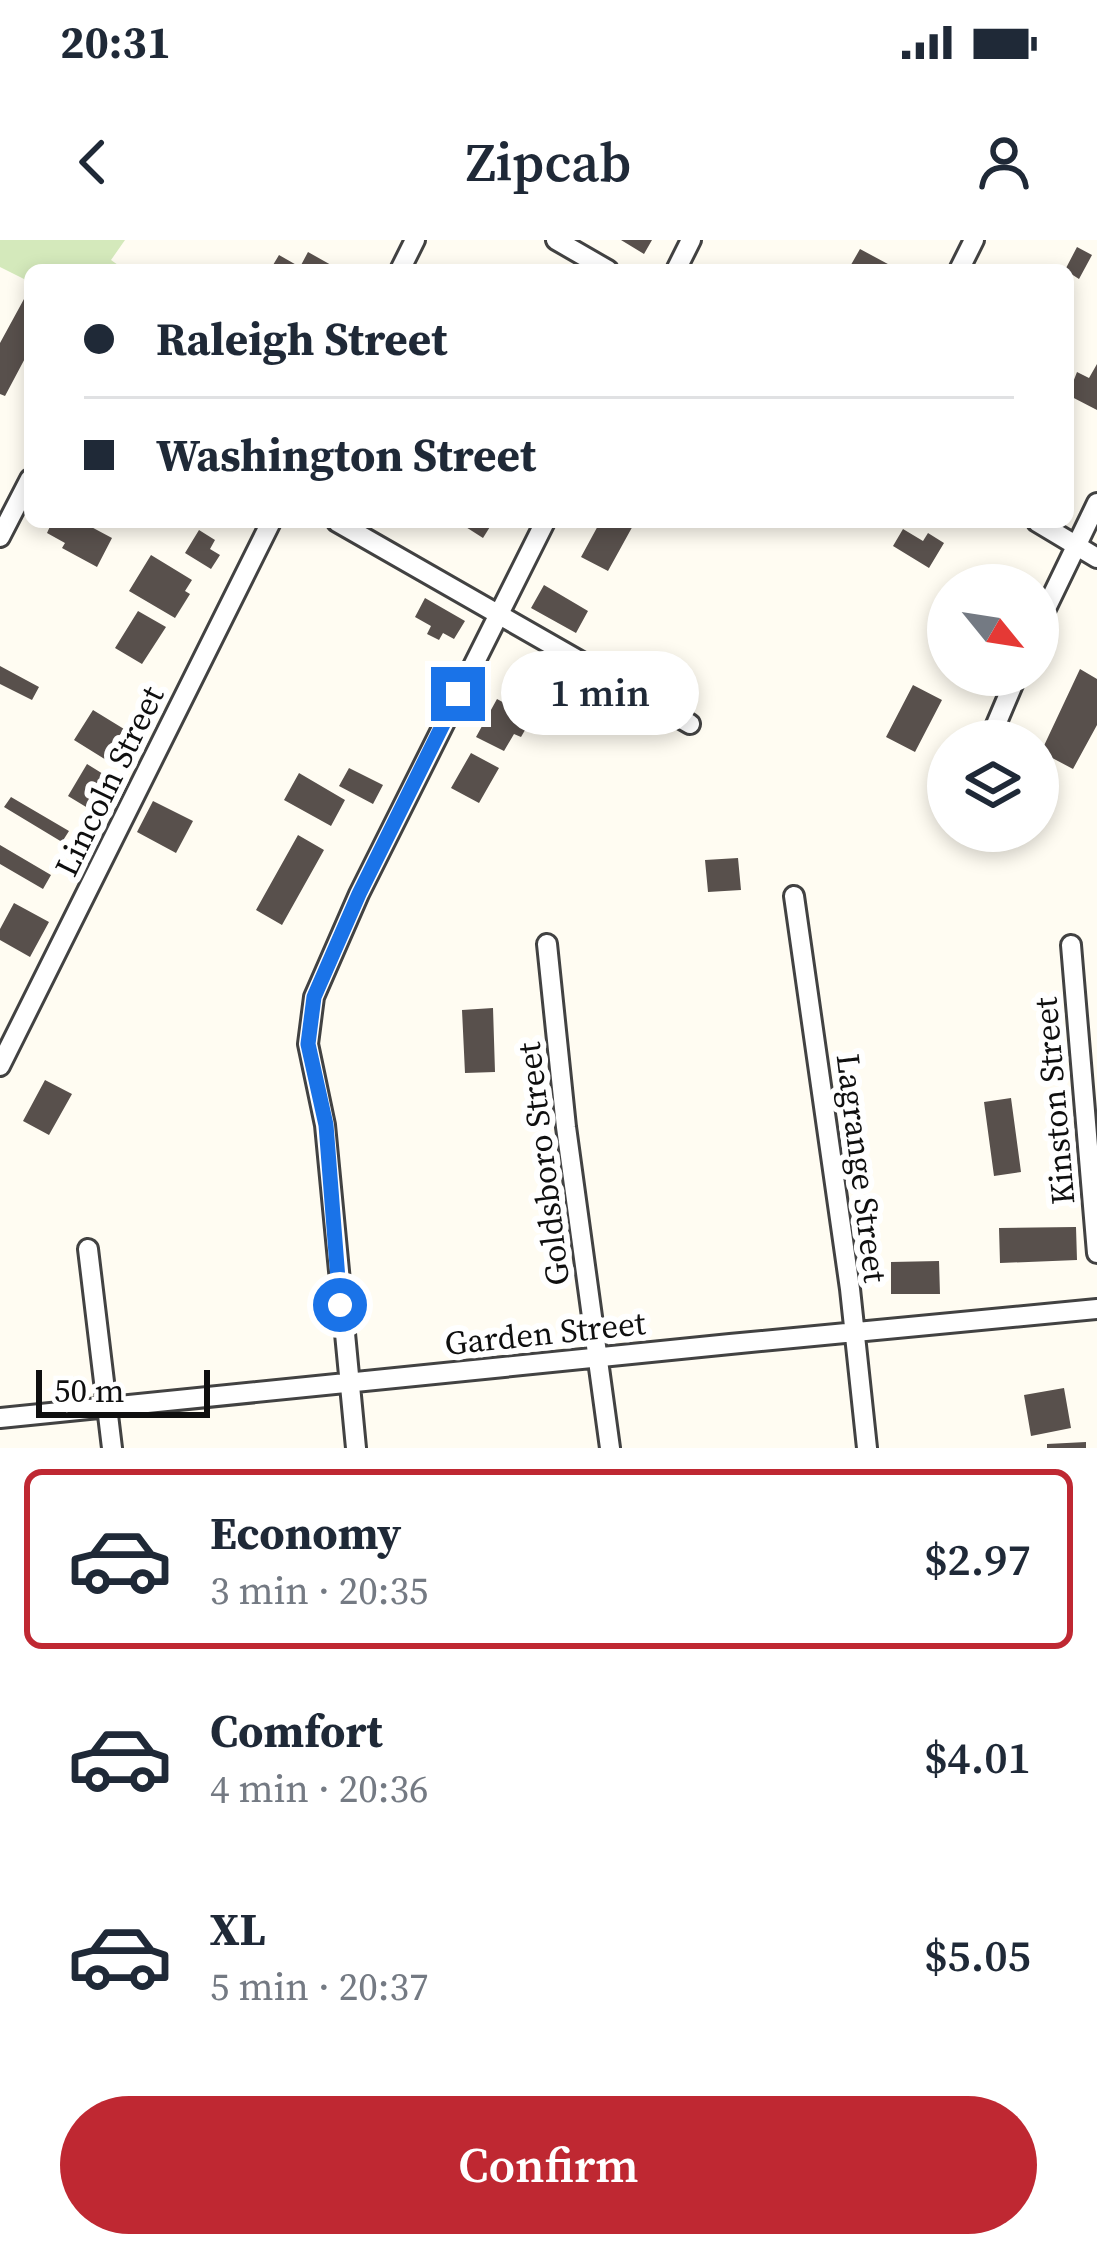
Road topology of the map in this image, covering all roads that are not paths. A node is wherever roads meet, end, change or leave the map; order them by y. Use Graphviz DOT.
graph roads {
  1 [pos="556,240"];
  2 [pos="598,264"];
  3 [pos="24,490"];
  4 [pos="1097,503"];
  5 [pos="268,528"];
  6 [pos="348,528"];
  7 [pos="542,528"];
  8 [pos="1047,528"];
  9 [pos="0,536"];
  10 [pos="1075,544"];
  11 [pos="1097,558"];
  12 [pos="1059,579"];
  13 [pos="498,613"];
  14 [pos="690,724"];
  15 [pos="794,896"];
  16 [pos="547,944"];
  17 [pos="1071,945"];
  18 [pos="0,1066"];
  19 [pos="88,1249"];
  20 [pos="1097,1252"];
  21 [pos="1097,1309"];
  22 [pos="852,1331"];
  23 [pos="597,1358"];
  24 [pos="348,1385"];
  25 [pos="106,1408"];
  26 [pos="0,1418"];
  27 [pos="112,1448"];
  28 [pos="356,1448"];
  29 [pos="610,1448"];
  30 [pos="867,1448"];
  1 -- 2 [label="street"];
  3 -- 9 [label="street"];
  4 -- 10 [label="street"];
  5 -- 18 [label="street, Lincoln Street"];
  6 -- 13 [label="street"];
  7 -- 13 [label="street"];
  8 -- 10 [label="street"];
  10 -- 11 [label="street"];
  10 -- 12 [label="street"];
  13 -- 14 [label="street"];
  13 -- 24 [label="street"];
  15 -- 22 [label="street, Lagrange Street"];
  16 -- 23 [label="street, Goldsboro Street"];
  17 -- 20 [label="street, Kinston Street"];
  19 -- 25 [label="street"];
  21 -- 22 [label="street, Garden Street"];
  22 -- 23 [label="street, Garden Street"];
  22 -- 30 [label="street, Lagrange Street"];
  23 -- 24 [label="street, Garden Street"];
  23 -- 29 [label="street, Goldsboro Street"];
  24 -- 25 [label="street, Garden Street"];
  24 -- 28 [label="street"];
  25 -- 26 [label="street, Garden Street"];
  25 -- 27 [label="street"];
}
